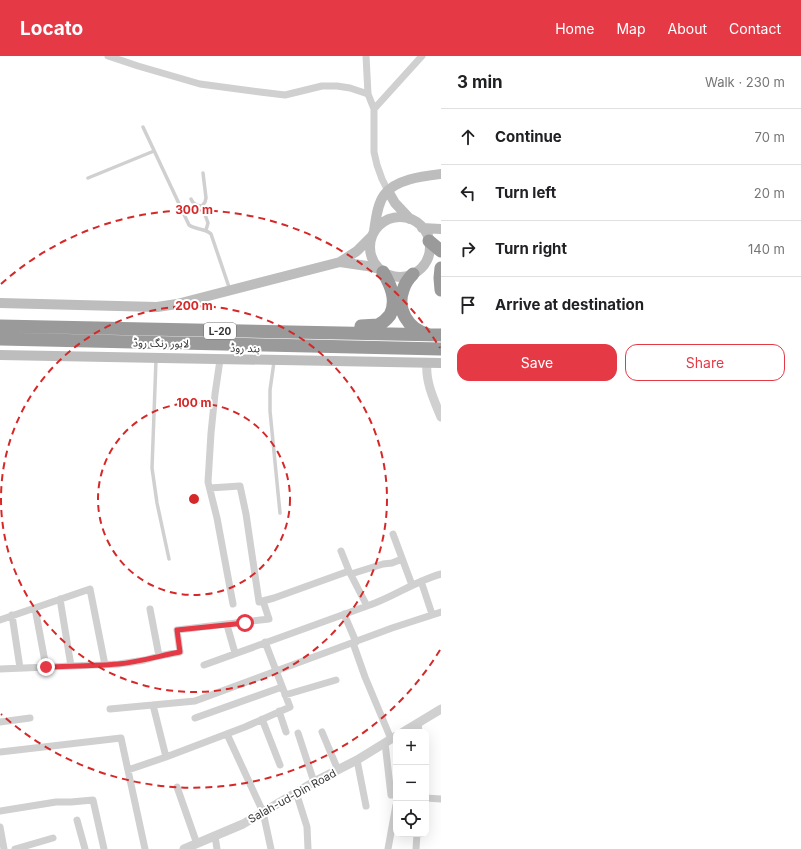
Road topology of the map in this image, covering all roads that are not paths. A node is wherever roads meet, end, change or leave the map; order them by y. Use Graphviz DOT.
graph roads {
  1 [pos="108,56"];
  2 [pos="366,56"];
  3 [pos="422,56"];
  4 [pos="368,96"];
  5 [pos="373,111"];
  6 [pos="143,127"];
  7 [pos="154,151"];
  8 [pos="203,173"];
  9 [pos="441,174"];
  10 [pos="88,178"];
  11 [pos="388,191"];
  12 [pos="191,199"];
  13 [pos="202,206"];
  14 [pos="410,219"];
  15 [pos="422,228"];
  16 [pos="441,229"];
  17 [pos="206,230"];
  18 [pos="373,234"];
  19 [pos="435,248"];
  20 [pos="340,262"];
  21 [pos="441,268"];
  22 [pos="381,270"];
  23 [pos="413,274"];
  24 [pos="441,290"];
  25 [pos="230,291"];
  26 [pos="0,303"];
  27 [pos="0,326"];
  28 [pos="184,330"];
  29 [pos="436,335"];
  30 [pos="0,339"];
  31 [pos="441,349"];
  32 [pos="0,356"];
  33 [pos="156,358"];
  34 [pos="220,360"];
  35 [pos="274,361"];
  36 [pos="427,363"];
  37 [pos="441,363"];
  38 [pos="441,417"];
  39 [pos="210,488"];
  40 [pos="280,513"];
  41 [pos="392,534"];
  42 [pos="341,551"];
  43 [pos="169,559"];
  44 [pos="402,559"];
  45 [pos="350,572"];
  46 [pos="441,574"];
  47 [pos="421,581"];
  48 [pos="412,585"];
  49 [pos="60,599"];
  50 [pos="263,601"];
  51 [pos="233,604"];
  52 [pos="367,606"];
  53 [pos="35,608"];
  54 [pos="150,609"];
  55 [pos="441,612"];
  56 [pos="344,614"];
  57 [pos="432,614"];
  58 [pos="12,616"];
  59 [pos="0,620"];
  60 [pos="227,625"];
  61 [pos="265,642"];
  62 [pos="354,642"];
  63 [pos="236,653"];
  64 [pos="159,656"];
  65 [pos="105,665"];
  66 [pos="204,665"];
  67 [pos="72,666"];
  68 [pos="46,667"];
  69 [pos="20,668"];
  70 [pos="0,669"];
  71 [pos="276,671"];
  72 [pos="336,680"];
  73 [pos="282,687"];
  74 [pos="285,695"];
  75 [pos="153,705"];
  76 [pos="110,709"];
  77 [pos="279,711"];
  78 [pos="440,711"];
  79 [pos="30,718"];
  80 [pos="195,718"];
  81 [pos="262,719"];
  82 [pos="0,722"];
  83 [pos="418,728"];
  84 [pos="286,732"];
  85 [pos="322,732"];
  86 [pos="298,733"];
  87 [pos="227,734"];
  88 [pos="391,740"];
  89 [pos="0,752"];
  90 [pos="166,757"];
  91 [pos="357,760"];
  92 [pos="280,765"];
  93 [pos="128,770"];
  94 [pos="338,770"];
  95 [pos="314,782"];
  96 [pos="177,787"];
  97 [pos="296,792"];
  98 [pos="393,795"];
  99 [pos="429,798"];
  100 [pos="441,798"];
  101 [pos="366,806"];
  102 [pos="0,811"];
  103 [pos="263,812"];
  104 [pos="77,820"];
  105 [pos="393,822"];
  106 [pos="0,827"];
  107 [pos="215,836"];
  108 [pos="417,837"];
  109 [pos="53,838"];
  110 [pos="197,844"];
  111 [pos="2,845"];
  112 [pos="15,849"];
  113 [pos="85,849"];
  114 [pos="104,849"];
  115 [pos="145,849"];
  116 [pos="184,849"];
  117 [pos="217,849"];
  118 [pos="271,849"];
  119 [pos="308,849"];
  120 [pos="388,849"];
  121 [pos="416,849"];
  1 -- 4 [label="street"];
  2 -- 4 [label="street"];
  3 -- 5 [label="street"];
  4 -- 5 [label="street"];
  5 -- 11 [label="street"];
  6 -- 7 [label="lane"];
  7 -- 10 [label="lane"];
  7 -- 17 [label="lane"];
  8 -- 13 [label="lane"];
  9 -- 11 [label="main road"];
  11 -- 14 [label="main road"];
  11 -- 18 [label="main road"];
  12 -- 13 [label="lane"];
  13 -- 17 [label="lane"];
  14 -- 15 [label="main road"];
  14 -- 18 [label="main road"];
  15 -- 16 [label="main road"];
  15 -- 19 [label="main road"];
  17 -- 25 [label="lane"];
  18 -- 20 [label="main road"];
  18 -- 22 [label="main road"];
  19 -- 23 [label="main road"];
  20 -- 22 [label="main road"];
  20 -- 25 [label="main road"];
  21 -- 24 [label="highway"];
  22 -- 23 [label="main road"];
  22 -- 28 [label="highway"];
  23 -- 29 [label="highway"];
  25 -- 26 [label="main road"];
  27 -- 28 [label="highway, لاہور رنگ روڈ / L-20"];
  28 -- 29 [label="highway, لاہور رنگ روڈ / L-20"];
  30 -- 31 [label="highway, لاہور رنگ روڈ / L-20"];
  32 -- 33 [label="main road, بند روڈ"];
  33 -- 34 [label="main road, بند روڈ"];
  33 -- 43 [label="lane"];
  34 -- 35 [label="main road, بند روڈ"];
  34 -- 39 [label="street"];
  35 -- 36 [label="main road, بند روڈ"];
  35 -- 40 [label="lane"];
  36 -- 37 [label="main road, بند روڈ"];
  36 -- 38 [label="street"];
  39 -- 50 [label="street"];
  39 -- 51 [label="street"];
  41 -- 44 [label="street"];
  42 -- 45 [label="street"];
  44 -- 45 [label="street"];
  44 -- 48 [label="street"];
  45 -- 50 [label="street"];
  45 -- 52 [label="street"];
  46 -- 47 [label="street"];
  47 -- 48 [label="street"];
  47 -- 57 [label="street"];
  48 -- 52 [label="street"];
  49 -- 53 [label="street"];
  49 -- 65 [label="street"];
  49 -- 67 [label="street"];
  50 -- 60 [label="street"];
  52 -- 56 [label="street"];
  53 -- 58 [label="street"];
  53 -- 68 [label="street"];
  54 -- 64 [label="street"];
  55 -- 57 [label="street"];
  56 -- 61 [label="street"];
  56 -- 62 [label="street"];
  57 -- 62 [label="street"];
  58 -- 59 [label="street"];
  58 -- 69 [label="street"];
  60 -- 63 [label="street"];
  60 -- 64 [label="street"];
  61 -- 63 [label="street"];
  61 -- 71 [label="street"];
  62 -- 71 [label="street"];
  62 -- 88 [label="street"];
  63 -- 66 [label="street"];
  64 -- 65 [label="street"];
  65 -- 67 [label="street"];
  67 -- 68 [label="street"];
  68 -- 69 [label="street"];
  69 -- 70 [label="street"];
  71 -- 73 [label="street"];
  71 -- 75 [label="street"];
  72 -- 74 [label="street"];
  73 -- 74 [label="street"];
  73 -- 80 [label="street"];
  74 -- 77 [label="street"];
  75 -- 76 [label="street"];
  75 -- 90 [label="street"];
  77 -- 81 [label="street"];
  77 -- 84 [label="street"];
  78 -- 83 [label="street"];
  79 -- 82 [label="street"];
  81 -- 87 [label="street"];
  81 -- 92 [label="street"];
  85 -- 94 [label="street"];
  86 -- 95 [label="street"];
  87 -- 90 [label="street"];
  87 -- 103 [label="street"];
  88 -- 91 [label="street, Salah-ud-Din Road"];
  88 -- 98 [label="street"];
  89 -- 93 [label="street"];
  90 -- 93 [label="street"];
  91 -- 94 [label="street, Salah-ud-Din Road"];
  91 -- 101 [label="street"];
  93 -- 115 [label="street"];
  94 -- 95 [label="street, Salah-ud-Din Road"];
  95 -- 97 [label="street, Salah-ud-Din Road"];
  96 -- 110 [label="street"];
  97 -- 103 [label="street, Salah-ud-Din Road"];
  97 -- 119 [label="street"];
  99 -- 100 [label="street"];
  102 -- 114 [label="street"];
  103 -- 107 [label="street, Salah-ud-Din Road"];
  103 -- 118 [label="street"];
  104 -- 113 [label="street"];
  105 -- 120 [label="street"];
  106 -- 111 [label="street"];
  107 -- 110 [label="street, Salah-ud-Din Road"];
  107 -- 117 [label="street"];
  108 -- 121 [label="street"];
  109 -- 112 [label="street"];
  110 -- 116 [label="street, Salah-ud-Din Road"];
}
